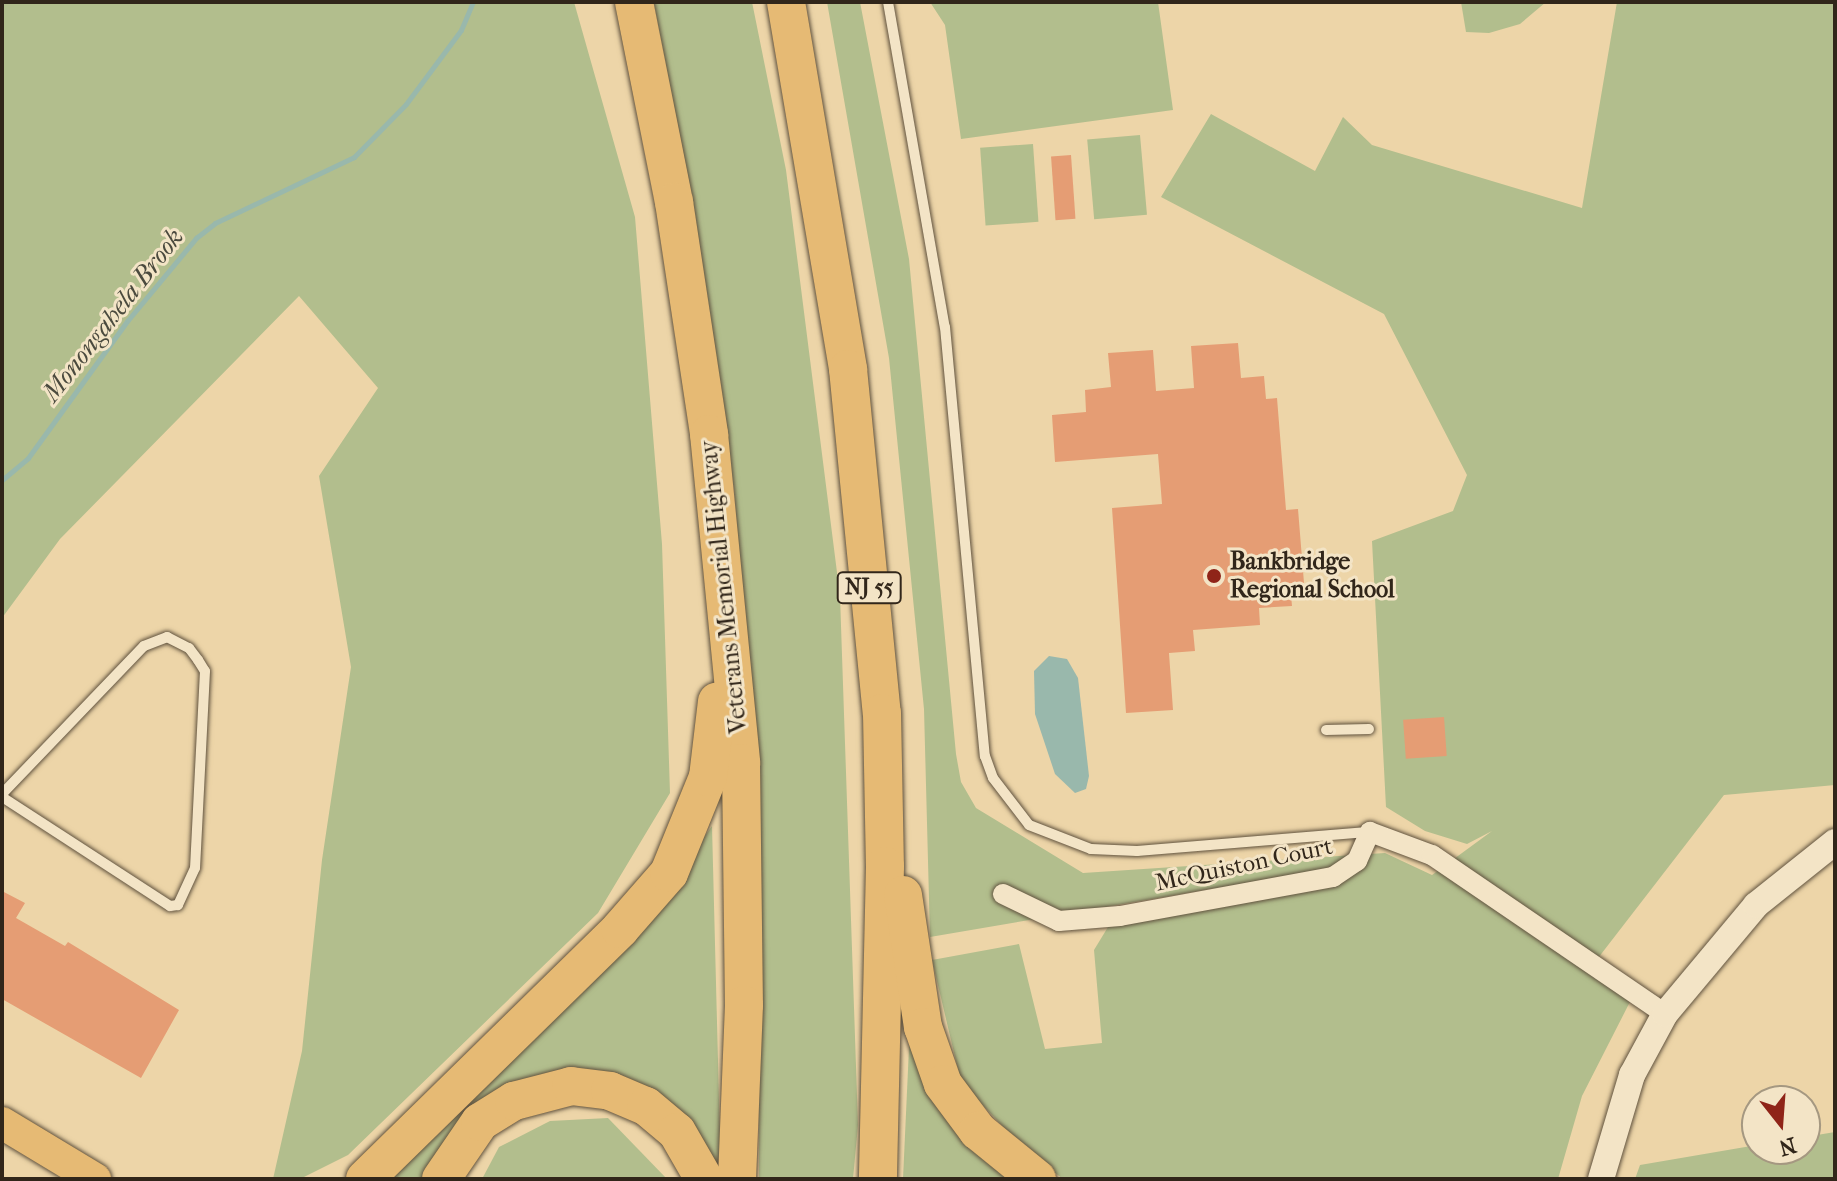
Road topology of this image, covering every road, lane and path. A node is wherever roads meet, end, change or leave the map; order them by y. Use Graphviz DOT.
graph roads {
  1 [pos="634,2"];
  2 [pos="786,2"];
  3 [pos="888,2"];
  4 [pos="729,637"];
  5 [pos="1369,729"];
  6 [pos="1326,730"];
  7 [pos="2,795"];
  8 [pos="884,812"];
  9 [pos="1370,832"];
  10 [pos="1835,842"];
  11 [pos="1003,894"];
  12 [pos="1665,1014"];
  13 [pos="2,1123"];
  14 [pos="95,1179"];
  15 [pos="365,1179"];
  16 [pos="441,1179"];
  17 [pos="704,1179"];
  18 [pos="737,1179"];
  19 [pos="878,1179"];
  20 [pos="1037,1179"];
  21 [pos="1601,1179"];
  1 -- 4 [label="highway, Veterans Memorial Highway"];
  2 -- 8 [label="highway, NJ 55"];
  3 -- 9 [label="lane"];
  4 -- 15 [label="highway"];
  4 -- 18 [label="highway, Veterans Memorial Highway"];
  5 -- 6 [label="lane"];
  7 -- 7 [label="lane"];
  8 -- 19 [label="highway, NJ 55"];
  8 -- 20 [label="highway"];
  9 -- 11 [label="street, McQuiston Court"];
  9 -- 12 [label="street"];
  10 -- 12 [label="street"];
  12 -- 21 [label="street"];
  13 -- 14 [label="main road"];
  16 -- 17 [label="highway"];
}
